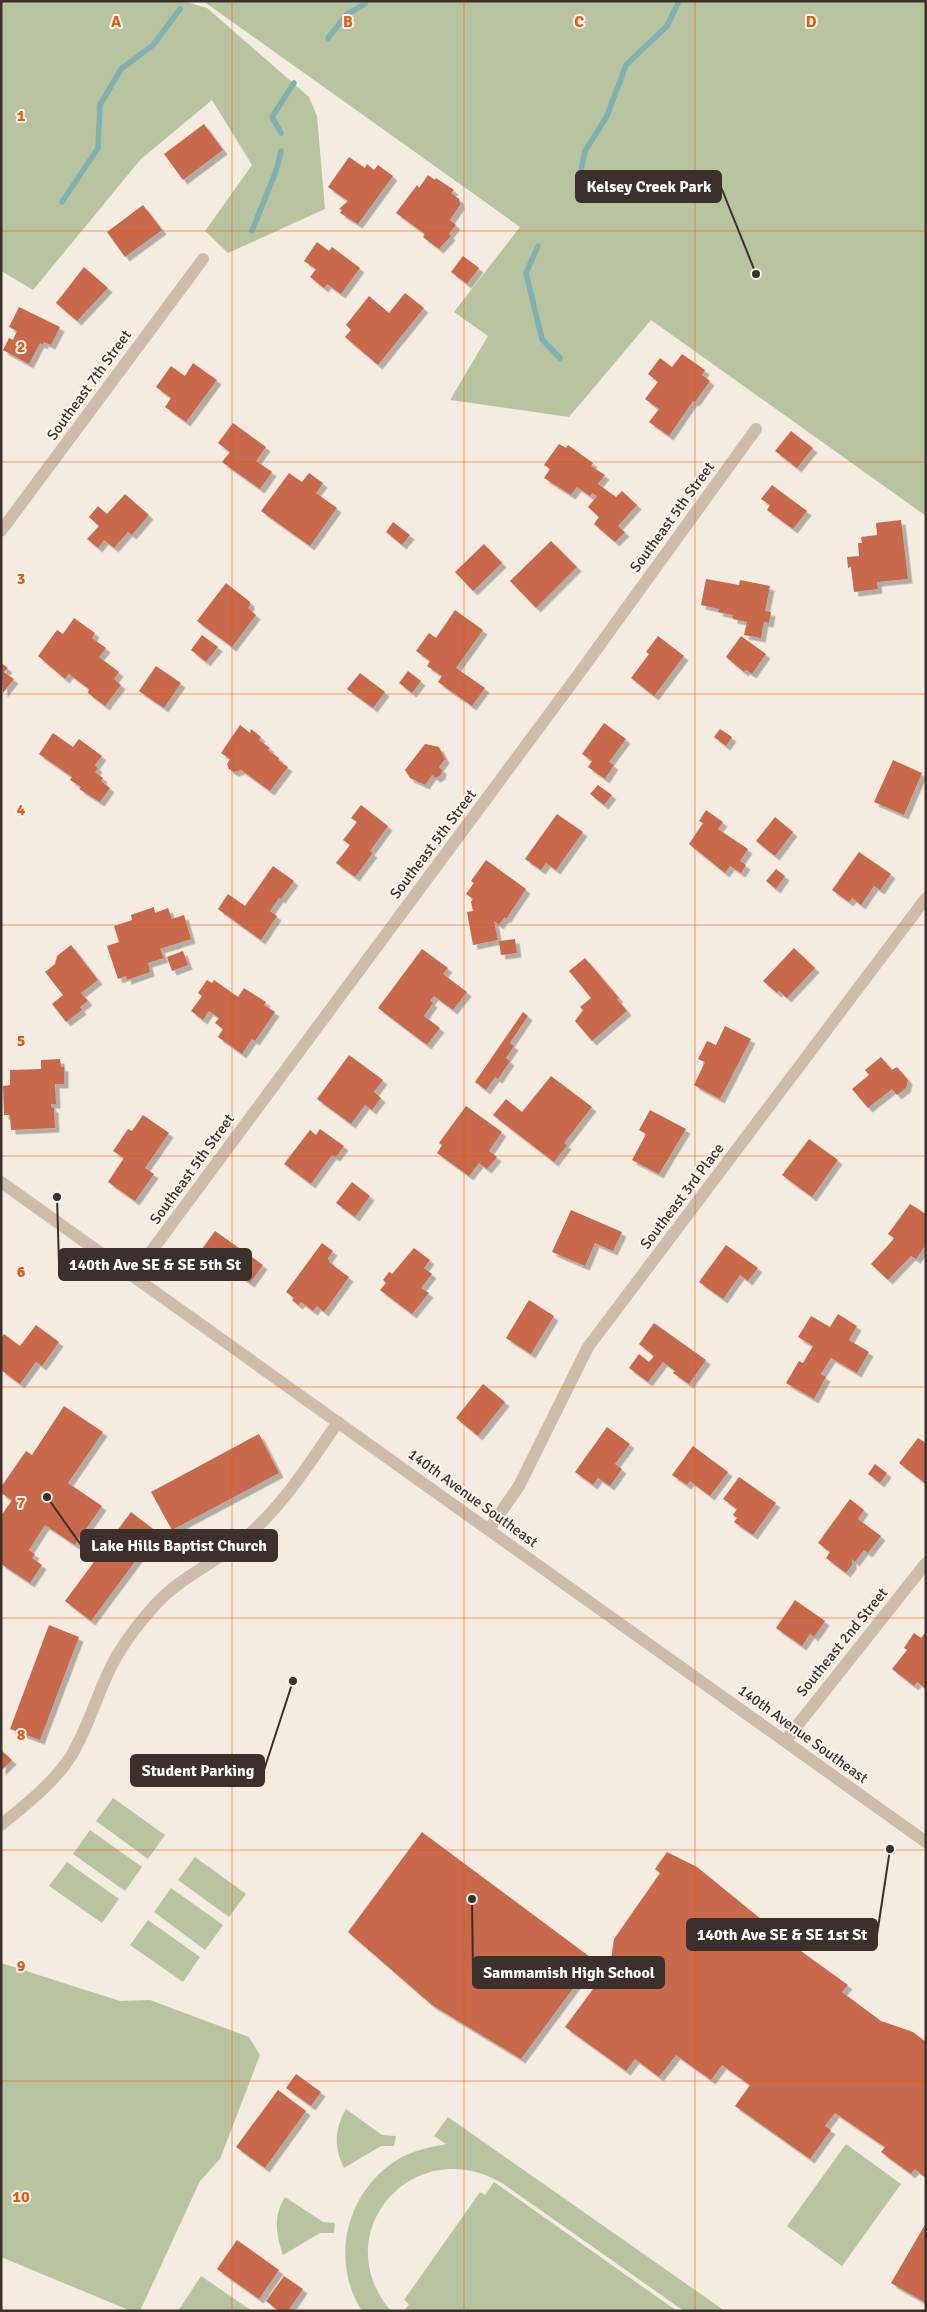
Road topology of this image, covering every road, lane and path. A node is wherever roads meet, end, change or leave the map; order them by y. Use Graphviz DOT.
graph roads {
  1 [pos="203,259"];
  2 [pos="756,429"];
  3 [pos="1,531"];
  4 [pos="926,898"];
  5 [pos="1,1182"];
  6 [pos="133,1276"];
  7 [pos="338,1422"];
  8 [pos="489,1529"];
  9 [pos="926,1563"];
  10 [pos="785,1741"];
  11 [pos="1,1825"];
  12 [pos="926,1842"];
  1 -- 3 [label="street, Southeast 7th Street"];
  2 -- 6 [label="street, Southeast 5th Street"];
  4 -- 8 [label="street, Southeast 3rd Place"];
  5 -- 6 [label="street, 140th Avenue Southeast"];
  6 -- 7 [label="street, 140th Avenue Southeast"];
  7 -- 8 [label="street, 140th Avenue Southeast"];
  7 -- 11 [label="street"];
  8 -- 10 [label="street, 140th Avenue Southeast"];
  9 -- 10 [label="street, Southeast 2nd Street"];
  10 -- 12 [label="street, 140th Avenue Southeast"];
}
